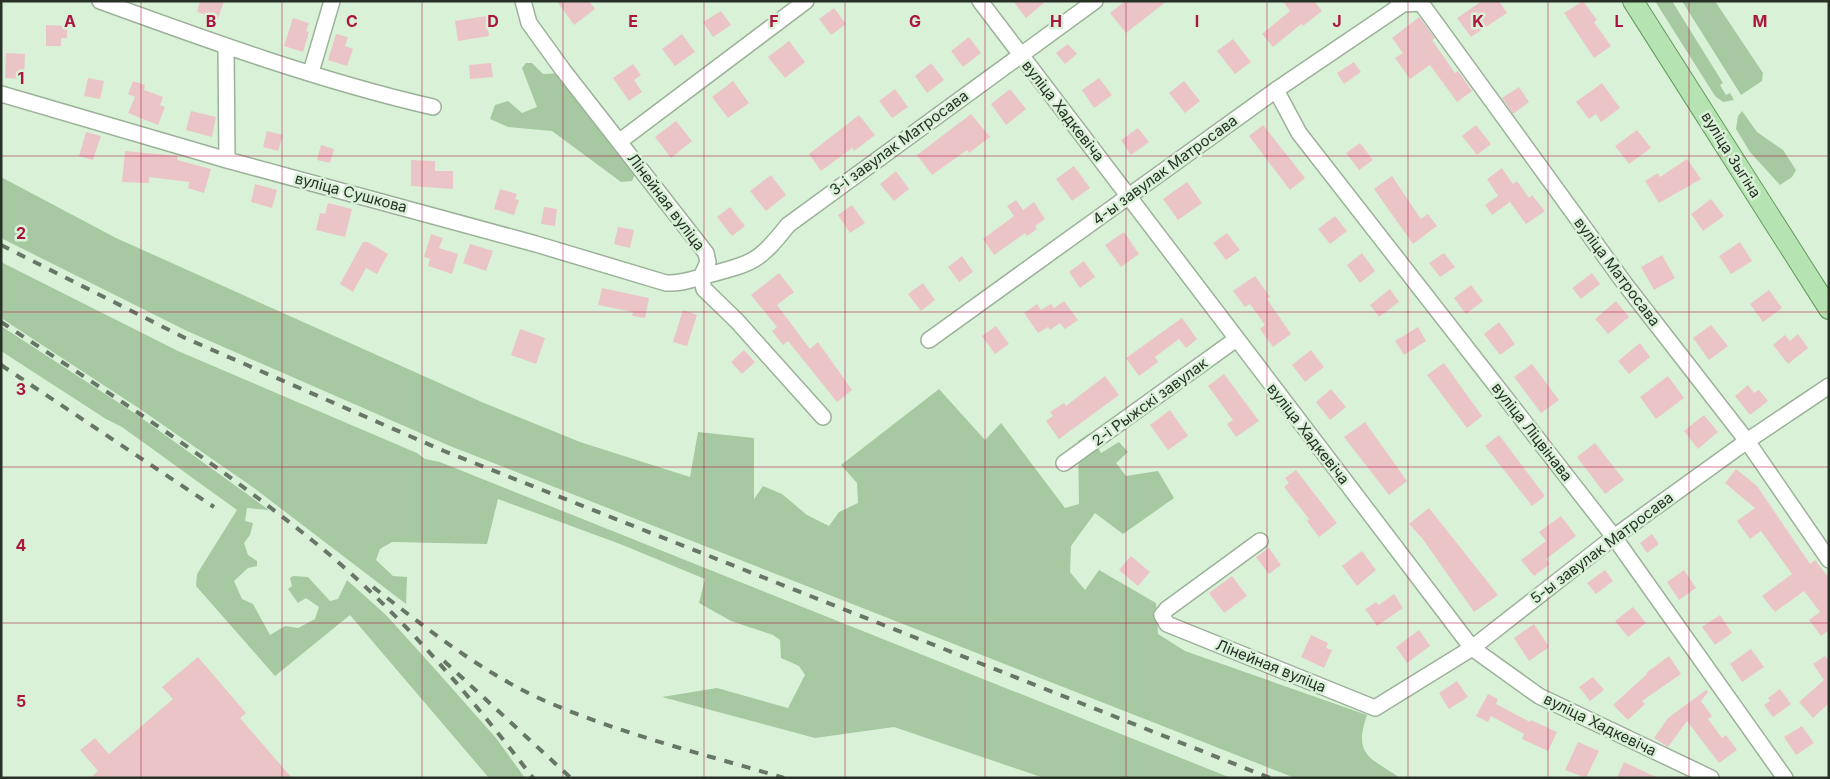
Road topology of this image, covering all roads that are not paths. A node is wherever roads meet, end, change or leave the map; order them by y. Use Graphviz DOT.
graph roads {
  1 [pos="100,1"];
  2 [pos="332,1"];
  3 [pos="523,1"];
  4 [pos="806,1"];
  5 [pos="980,1"];
  6 [pos="1095,1"];
  7 [pos="1633,1"];
  8 [pos="1400,2"];
  9 [pos="1423,2"];
  10 [pos="226,47"];
  11 [pos="1019,55"];
  12 [pos="311,72"];
  13 [pos="1276,90"];
  14 [pos="1,94"];
  15 [pos="433,106"];
  16 [pos="620,141"];
  17 [pos="227,160"];
  18 [pos="1129,196"];
  19 [pos="701,277"];
  20 [pos="1829,309"];
  21 [pos="929,340"];
  22 [pos="1236,340"];
  23 [pos="1829,386"];
  24 [pos="823,418"];
  25 [pos="1747,441"];
  26 [pos="1064,464"];
  27 [pos="1614,537"];
  28 [pos="1260,541"];
  29 [pos="1829,560"];
  30 [pos="1472,648"];
  31 [pos="1375,708"];
  32 [pos="1710,778"];
  33 [pos="1785,778"];
  1 -- 10 [label="street"];
  2 -- 12 [label="street"];
  3 -- 16 [label="street, Лінейная вуліца"];
  4 -- 16 [label="street"];
  5 -- 11 [label="street, вуліца Хадкевіча"];
  6 -- 11 [label="street, 3-і завулак Матросава"];
  7 -- 20 [label="main road, вуліца Зыгіна"];
  8 -- 9 [label="street, вуліца Матросава"];
  8 -- 13 [label="street, 4-ы завулак Матросава"];
  9 -- 25 [label="street, вуліца Матросава"];
  10 -- 12 [label="street"];
  10 -- 17 [label="street"];
  11 -- 18 [label="street, вуліца Хадкевіча"];
  11 -- 19 [label="street, 3-і завулак Матросава"];
  12 -- 15 [label="street"];
  13 -- 18 [label="street, 4-ы завулак Матросава"];
  13 -- 27 [label="street, вуліца Ліцвінава"];
  14 -- 17 [label="street, вуліца Сушкова"];
  16 -- 19 [label="street, Лінейная вуліца"];
  17 -- 19 [label="street, вуліца Сушкова"];
  18 -- 21 [label="street, 4-ы завулак Матросава"];
  18 -- 22 [label="street, вуліца Хадкевіча"];
  19 -- 24 [label="street"];
  22 -- 26 [label="street, 2-і Рыжскі завулак"];
  22 -- 30 [label="street, вуліца Хадкевіча"];
  23 -- 25 [label="street, 5-ы завулак Матросава"];
  25 -- 27 [label="street, 5-ы завулак Матросава"];
  25 -- 29 [label="street, вуліца Матросава"];
  27 -- 30 [label="street, 5-ы завулак Матросава"];
  27 -- 33 [label="street, вуліца Ліцвінава"];
  28 -- 31 [label="street, Лінейная вуліца"];
  30 -- 31 [label="street, 5-ы завулак Матросава"];
  30 -- 32 [label="street, вуліца Хадкевіча"];
}
